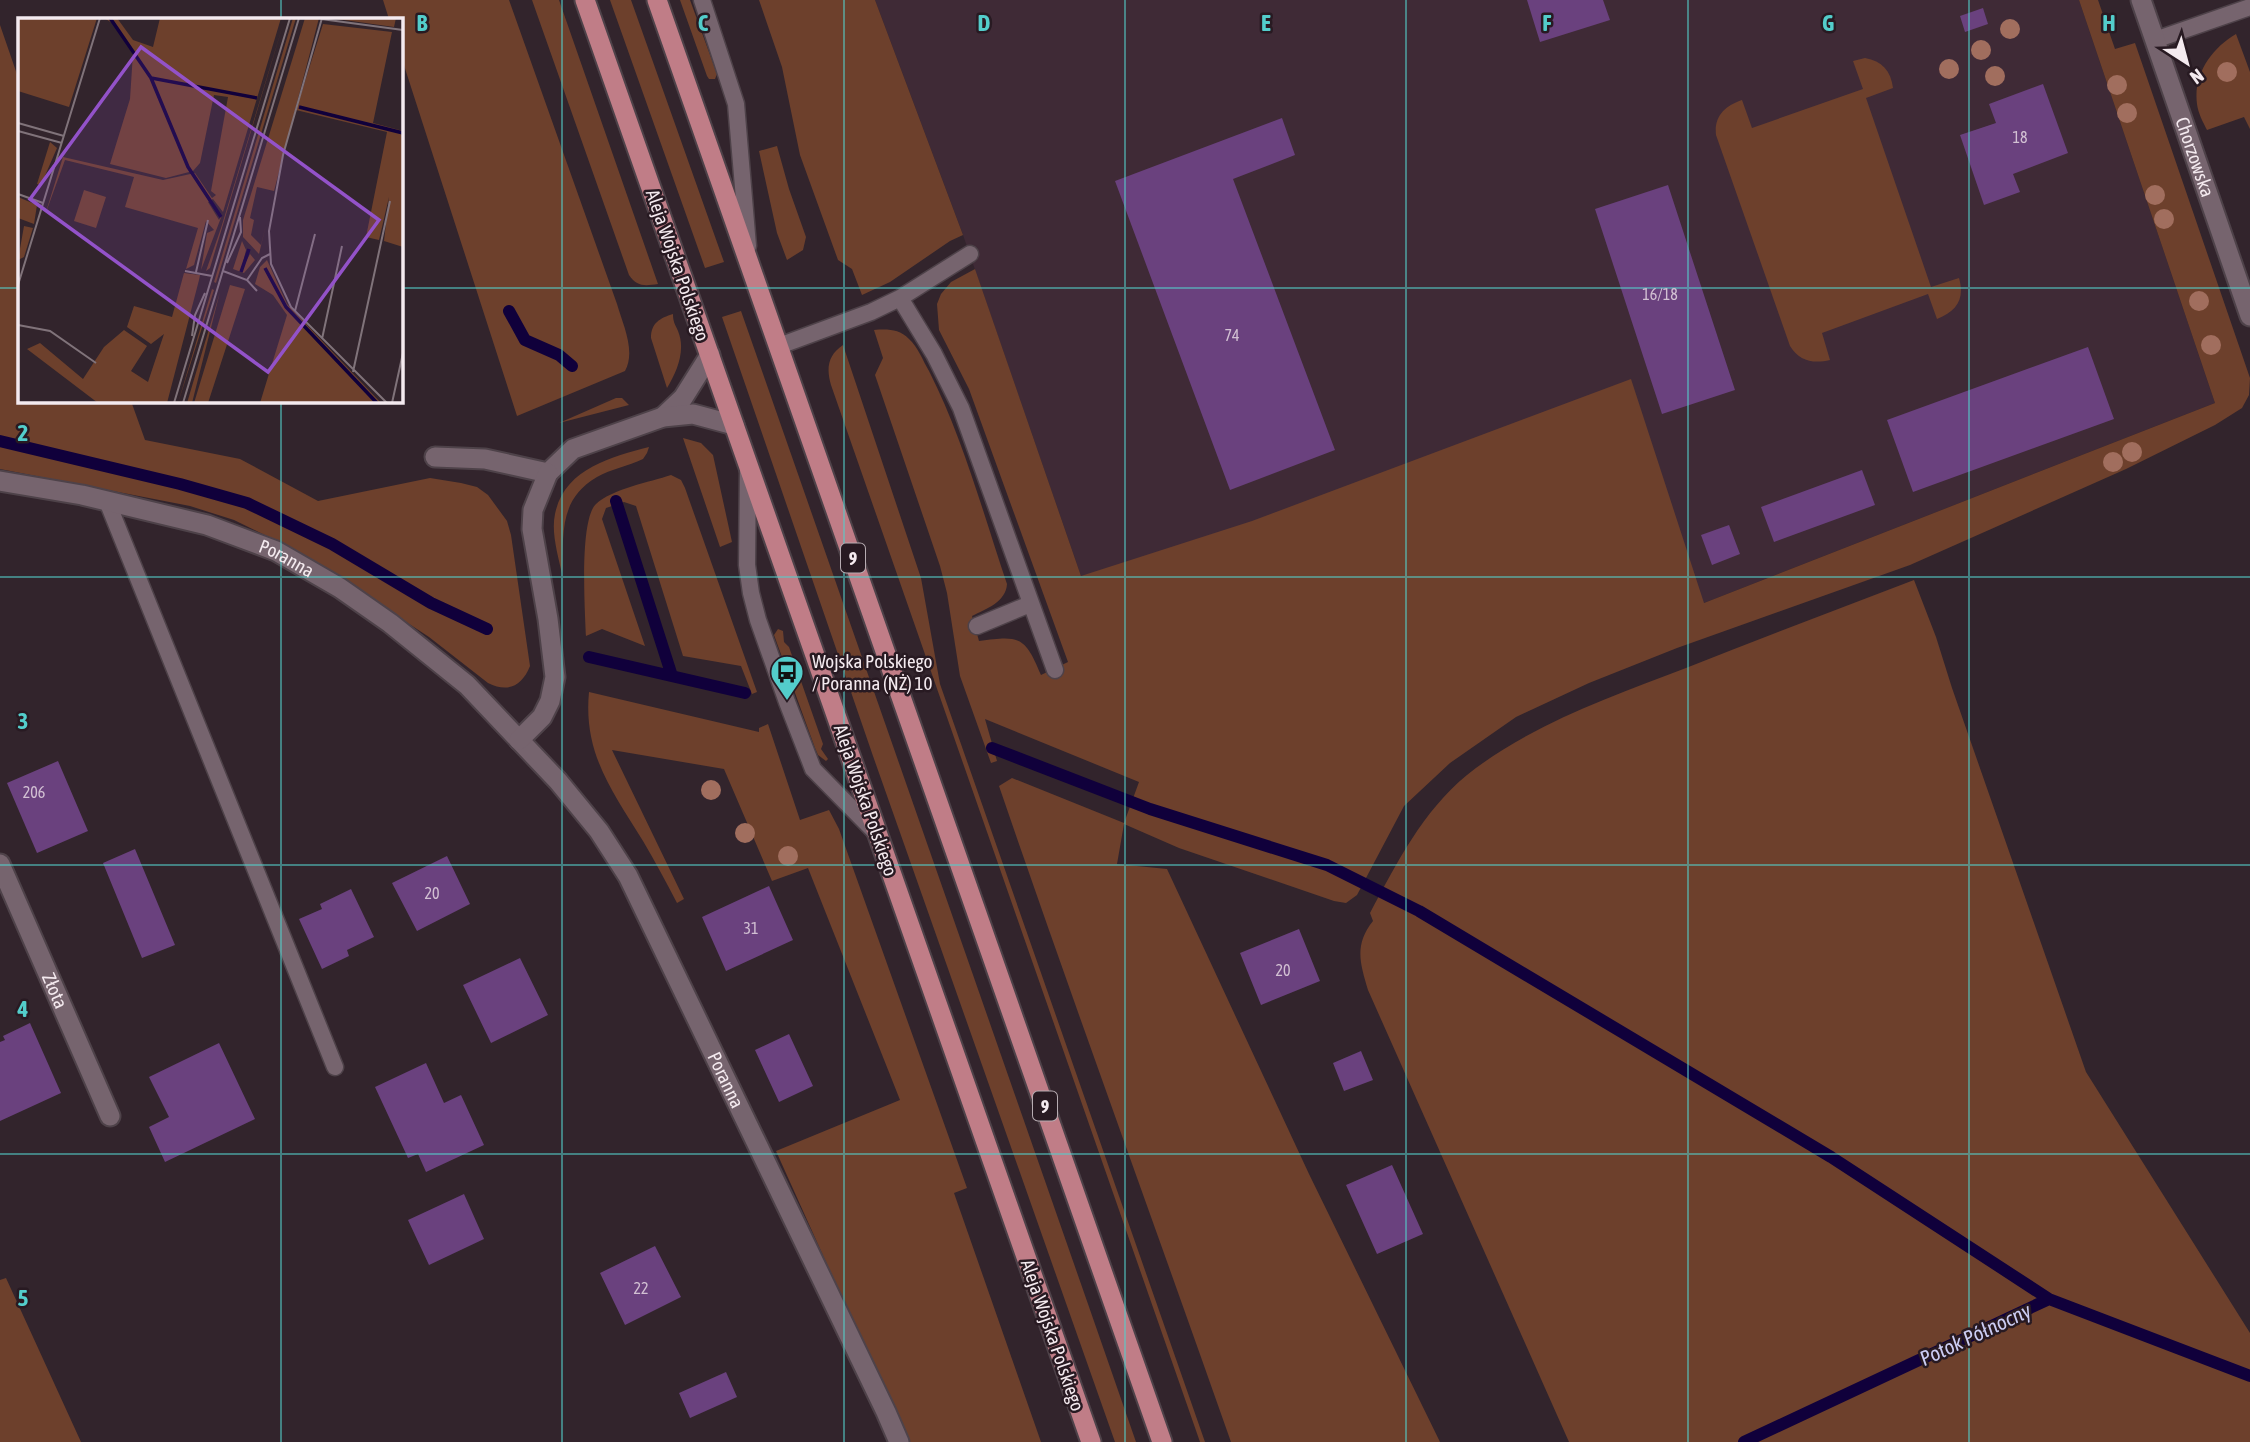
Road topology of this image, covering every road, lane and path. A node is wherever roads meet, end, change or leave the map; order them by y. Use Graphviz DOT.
graph roads {
  1 [pos="585,0"];
  2 [pos="657,0"];
  3 [pos="702,0"];
  4 [pos="2141,0"];
  5 [pos="2250,7"];
  6 [pos="2155,40"];
  7 [pos="970,254"];
  8 [pos="749,259"];
  9 [pos="900,298"];
  10 [pos="2250,316"];
  11 [pos="779,346"];
  12 [pos="710,355"];
  13 [pos="663,417"];
  14 [pos="734,425"];
  15 [pos="435,457"];
  16 [pos="748,465"];
  17 [pos="548,473"];
  18 [pos="0,481"];
  19 [pos="107,501"];
  20 [pos="1030,604"];
  21 [pos="977,626"];
  22 [pos="1055,670"];
  23 [pos="519,740"];
  24 [pos="878,835"];
  25 [pos="0,864"];
  26 [pos="334,1068"];
  27 [pos="110,1115"];
  28 [pos="899,1442"];
  29 [pos="1091,1442"];
  30 [pos="1163,1442"];
  1 -- 12 [label="main road, Aleja Wojska Polskiego"];
  2 -- 8 [label="main road, 9"];
  3 -- 8 [label="lane"];
  4 -- 6 [label="street, Chorzowska"];
  5 -- 6 [label="lane"];
  6 -- 10 [label="street, Chorzowska"];
  7 -- 9 [label="lane"];
  8 -- 11 [label="main road, 9"];
  9 -- 11 [label="lane"];
  9 -- 20 [label="lane"];
  11 -- 30 [label="main road, 9"];
  12 -- 13 [label="street"];
  12 -- 14 [label="main road, Aleja Wojska Polskiego"];
  13 -- 14 [label="street"];
  13 -- 17 [label="street"];
  14 -- 16 [label="main road, Aleja Wojska Polskiego"];
  15 -- 17 [label="street"];
  16 -- 24 [label="main road, Aleja Wojska Polskiego"];
  16 -- 24 [label="lane"];
  17 -- 23 [label="street"];
  18 -- 19 [label="street, Poranna"];
  19 -- 23 [label="street, Poranna"];
  19 -- 26 [label="lane"];
  20 -- 21 [label="lane"];
  20 -- 22 [label="lane"];
  23 -- 28 [label="street, Poranna"];
  24 -- 29 [label="main road, Aleja Wojska Polskiego"];
  25 -- 27 [label="street, Złota"];
}
